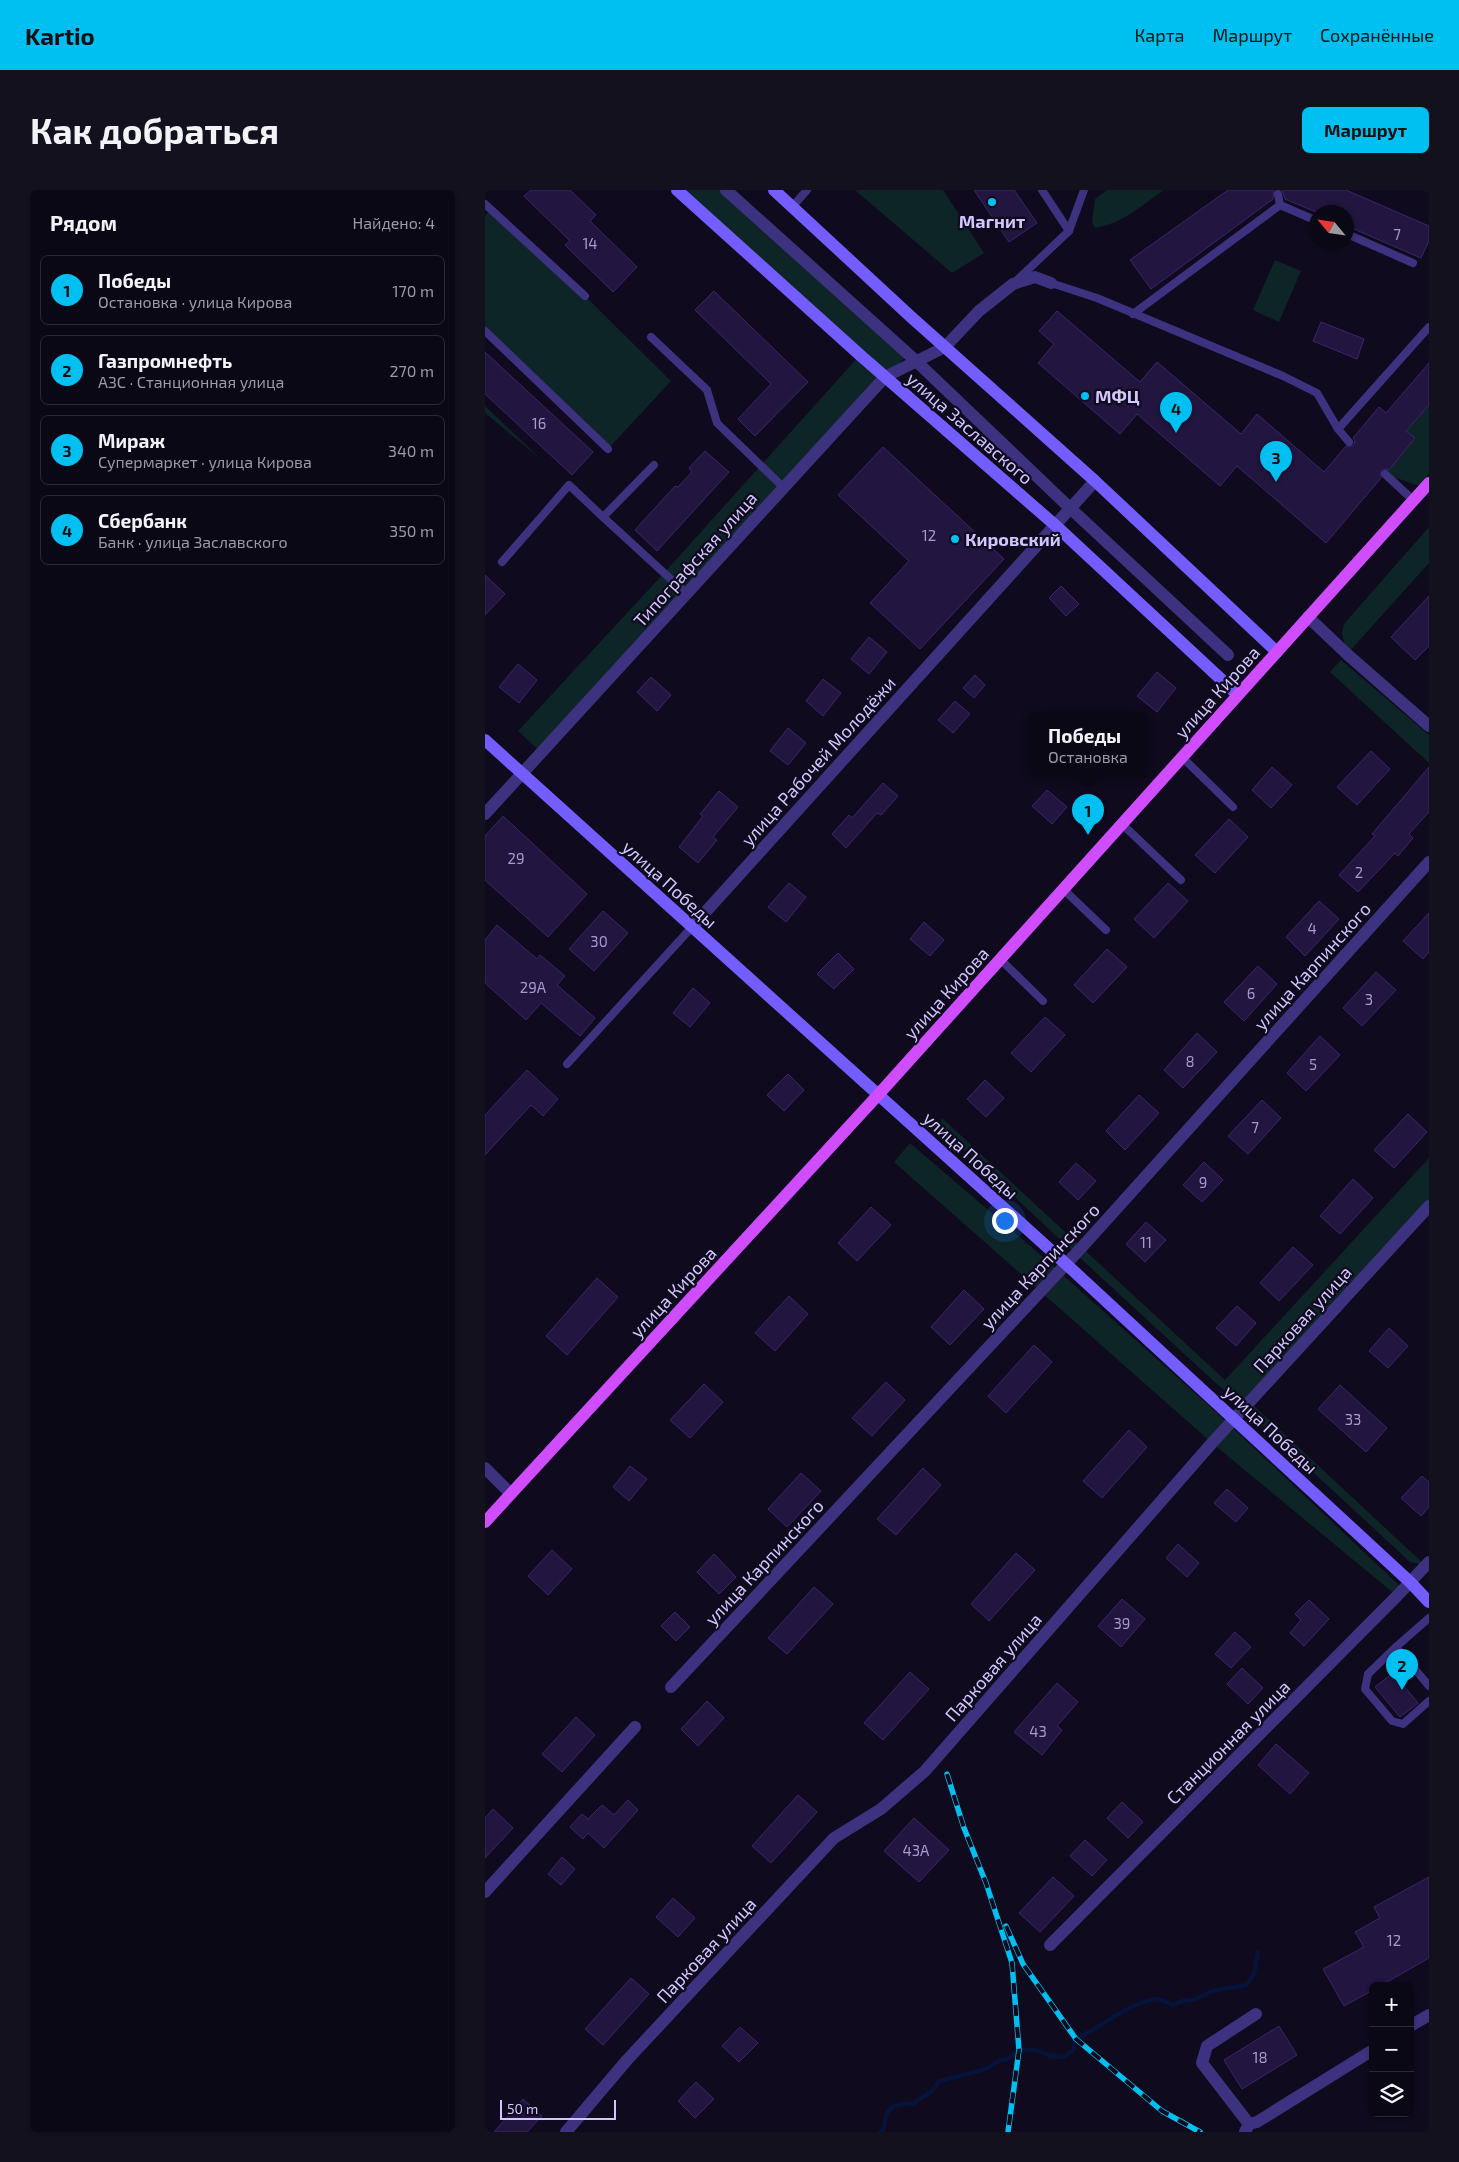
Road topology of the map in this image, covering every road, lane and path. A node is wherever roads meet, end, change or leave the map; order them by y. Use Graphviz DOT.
graph roads {
  1 [pos="677,190"];
  2 [pos="726,190"];
  3 [pos="773,190"];
  4 [pos="807,190"];
  5 [pos="1042,190"];
  6 [pos="1084,190"];
  7 [pos="1278,194"];
  8 [pos="1280,205"];
  9 [pos="488,206"];
  10 [pos="792,207"];
  11 [pos="485,216"];
  12 [pos="1309,218"];
  13 [pos="1069,231"];
  14 [pos="1354,237"];
  15 [pos="1413,263"];
  16 [pos="1051,283"];
  17 [pos="1013,284"];
  18 [pos="585,296"];
  19 [pos="1133,314"];
  20 [pos="1429,327"];
  21 [pos="485,331"];
  22 [pos="651,337"];
  23 [pos="945,347"];
  24 [pos="916,361"];
  25 [pos="885,377"];
  26 [pos="1338,429"];
  27 [pos="1349,442"];
  28 [pos="608,449"];
  29 [pos="653,465"];
  30 [pos="1385,474"];
  31 [pos="1095,481"];
  32 [pos="1429,483"];
  33 [pos="784,488"];
  34 [pos="1413,500"];
  35 [pos="1070,508"];
  36 [pos="603,517"];
  37 [pos="1055,525"];
  38 [pos="502,562"];
  39 [pos="687,594"];
  40 [pos="1308,617"];
  41 [pos="1277,652"];
  42 [pos="1228,655"];
  43 [pos="1238,695"];
  44 [pos="1429,726"];
  45 [pos="485,740"];
  46 [pos="1182,758"];
  47 [pos="523,774"];
  48 [pos="1233,807"];
  49 [pos="485,814"];
  50 [pos="1122,824"];
  51 [pos="1429,862"];
  52 [pos="1181,880"];
  53 [pos="1063,889"];
  54 [pos="692,927"];
  55 [pos="1105,930"];
  56 [pos="1000,959"];
  57 [pos="1043,1001"];
  58 [pos="567,1064"];
  59 [pos="878,1095"];
  60 [pos="1429,1206"];
  61 [pos="1066,1264"];
  62 [pos="1235,1419"];
  63 [pos="485,1468"];
  64 [pos="511,1494"];
  65 [pos="485,1522"];
  66 [pos="1429,1562"];
  67 [pos="1410,1582"];
  68 [pos="1429,1602"];
  69 [pos="1429,1618"];
  70 [pos="1396,1647"];
  71 [pos="1429,1686"];
  72 [pos="671,1688"];
  73 [pos="1429,1701"];
  74 [pos="635,1727"];
  75 [pos="485,1892"];
  76 [pos="1050,1945"];
  77 [pos="1256,2014"];
  78 [pos="1429,2015"];
  79 [pos="1414,2024"];
  80 [pos="1369,2052"];
  81 [pos="1247,2128"];
  82 [pos="566,2132"];
  1 -- 25 [label="street, улица Заславского"];
  2 -- 24 [label="street, улица Заславского"];
  3 -- 10 [label="street"];
  4 -- 10 [label="lane"];
  5 -- 13 [label="lane"];
  6 -- 13 [label="lane"];
  7 -- 8 [label="lane"];
  8 -- 12 [label="lane"];
  8 -- 19 [label="lane"];
  9 -- 11 [label="lane"];
  9 -- 18 [label="lane"];
  10 -- 23 [label="street"];
  13 -- 17 [label="lane"];
  14 -- 15 [label="lane"];
  16 -- 17 [label="street"];
  16 -- 19 [label="lane"];
  17 -- 23 [label="street"];
  19 -- 26 [label="lane"];
  20 -- 26 [label="lane"];
  21 -- 28 [label="lane"];
  22 -- 33 [label="lane"];
  23 -- 24 [label="street, Типографская улица"];
  23 -- 31 [label="street"];
  24 -- 25 [label="street, Типографская улица"];
  24 -- 35 [label="street, улица Заславского"];
  25 -- 33 [label="street, Типографская улица"];
  25 -- 37 [label="street, улица Заславского"];
  26 -- 27 [label="lane"];
  29 -- 36 [label="lane"];
  30 -- 34 [label="lane"];
  31 -- 35 [label="street, улица Рабочей Молодёжи"];
  31 -- 41 [label="street"];
  32 -- 34 [label="main road, улица Кирова"];
  33 -- 39 [label="street, Типографская улица"];
  34 -- 40 [label="main road, улица Кирова"];
  35 -- 37 [label="street, улица Рабочей Молодёжи"];
  35 -- 42 [label="street, улица Заславского"];
  36 -- 38 [label="lane"];
  36 -- 39 [label="lane"];
  37 -- 43 [label="street, улица Заславского"];
  37 -- 54 [label="street, улица Рабочей Молодёжи"];
  39 -- 47 [label="street, Типографская улица"];
  40 -- 41 [label="main road, улица Кирова"];
  40 -- 44 [label="street"];
  41 -- 43 [label="main road, улица Кирова"];
  43 -- 46 [label="main road, улица Кирова"];
  45 -- 47 [label="street, улица Победы"];
  46 -- 48 [label="lane"];
  46 -- 50 [label="main road, улица Кирова"];
  47 -- 49 [label="street, Типографская улица"];
  47 -- 54 [label="street, улица Победы"];
  50 -- 52 [label="lane"];
  50 -- 53 [label="main road, улица Кирова"];
  51 -- 61 [label="street, улица Карпинского"];
  53 -- 55 [label="lane"];
  53 -- 56 [label="main road, улица Кирова"];
  54 -- 58 [label="lane, улица Рабочей Молодёжи"];
  54 -- 59 [label="street, улица Победы"];
  56 -- 57 [label="lane"];
  56 -- 59 [label="main road, улица Кирова"];
  59 -- 61 [label="street, улица Победы"];
  59 -- 64 [label="main road, улица Кирова"];
  60 -- 62 [label="street, Парковая улица"];
  61 -- 62 [label="street, улица Победы"];
  61 -- 72 [label="street, улица Карпинского"];
  62 -- 67 [label="street, улица Победы"];
  62 -- 82 [label="street, Парковая улица"];
  63 -- 64 [label="street"];
  64 -- 65 [label="main road, улица Кирова"];
  66 -- 67 [label="street, Станционная улица"];
  67 -- 68 [label="street, улица Победы"];
  67 -- 76 [label="street, Станционная улица"];
  69 -- 70 [label="lane"];
  70 -- 71 [label="lane"];
  70 -- 73 [label="lane"];
  74 -- 75 [label="street"];
  77 -- 81 [label="street"];
  78 -- 79 [label="street"];
  80 -- 81 [label="street"];
}
